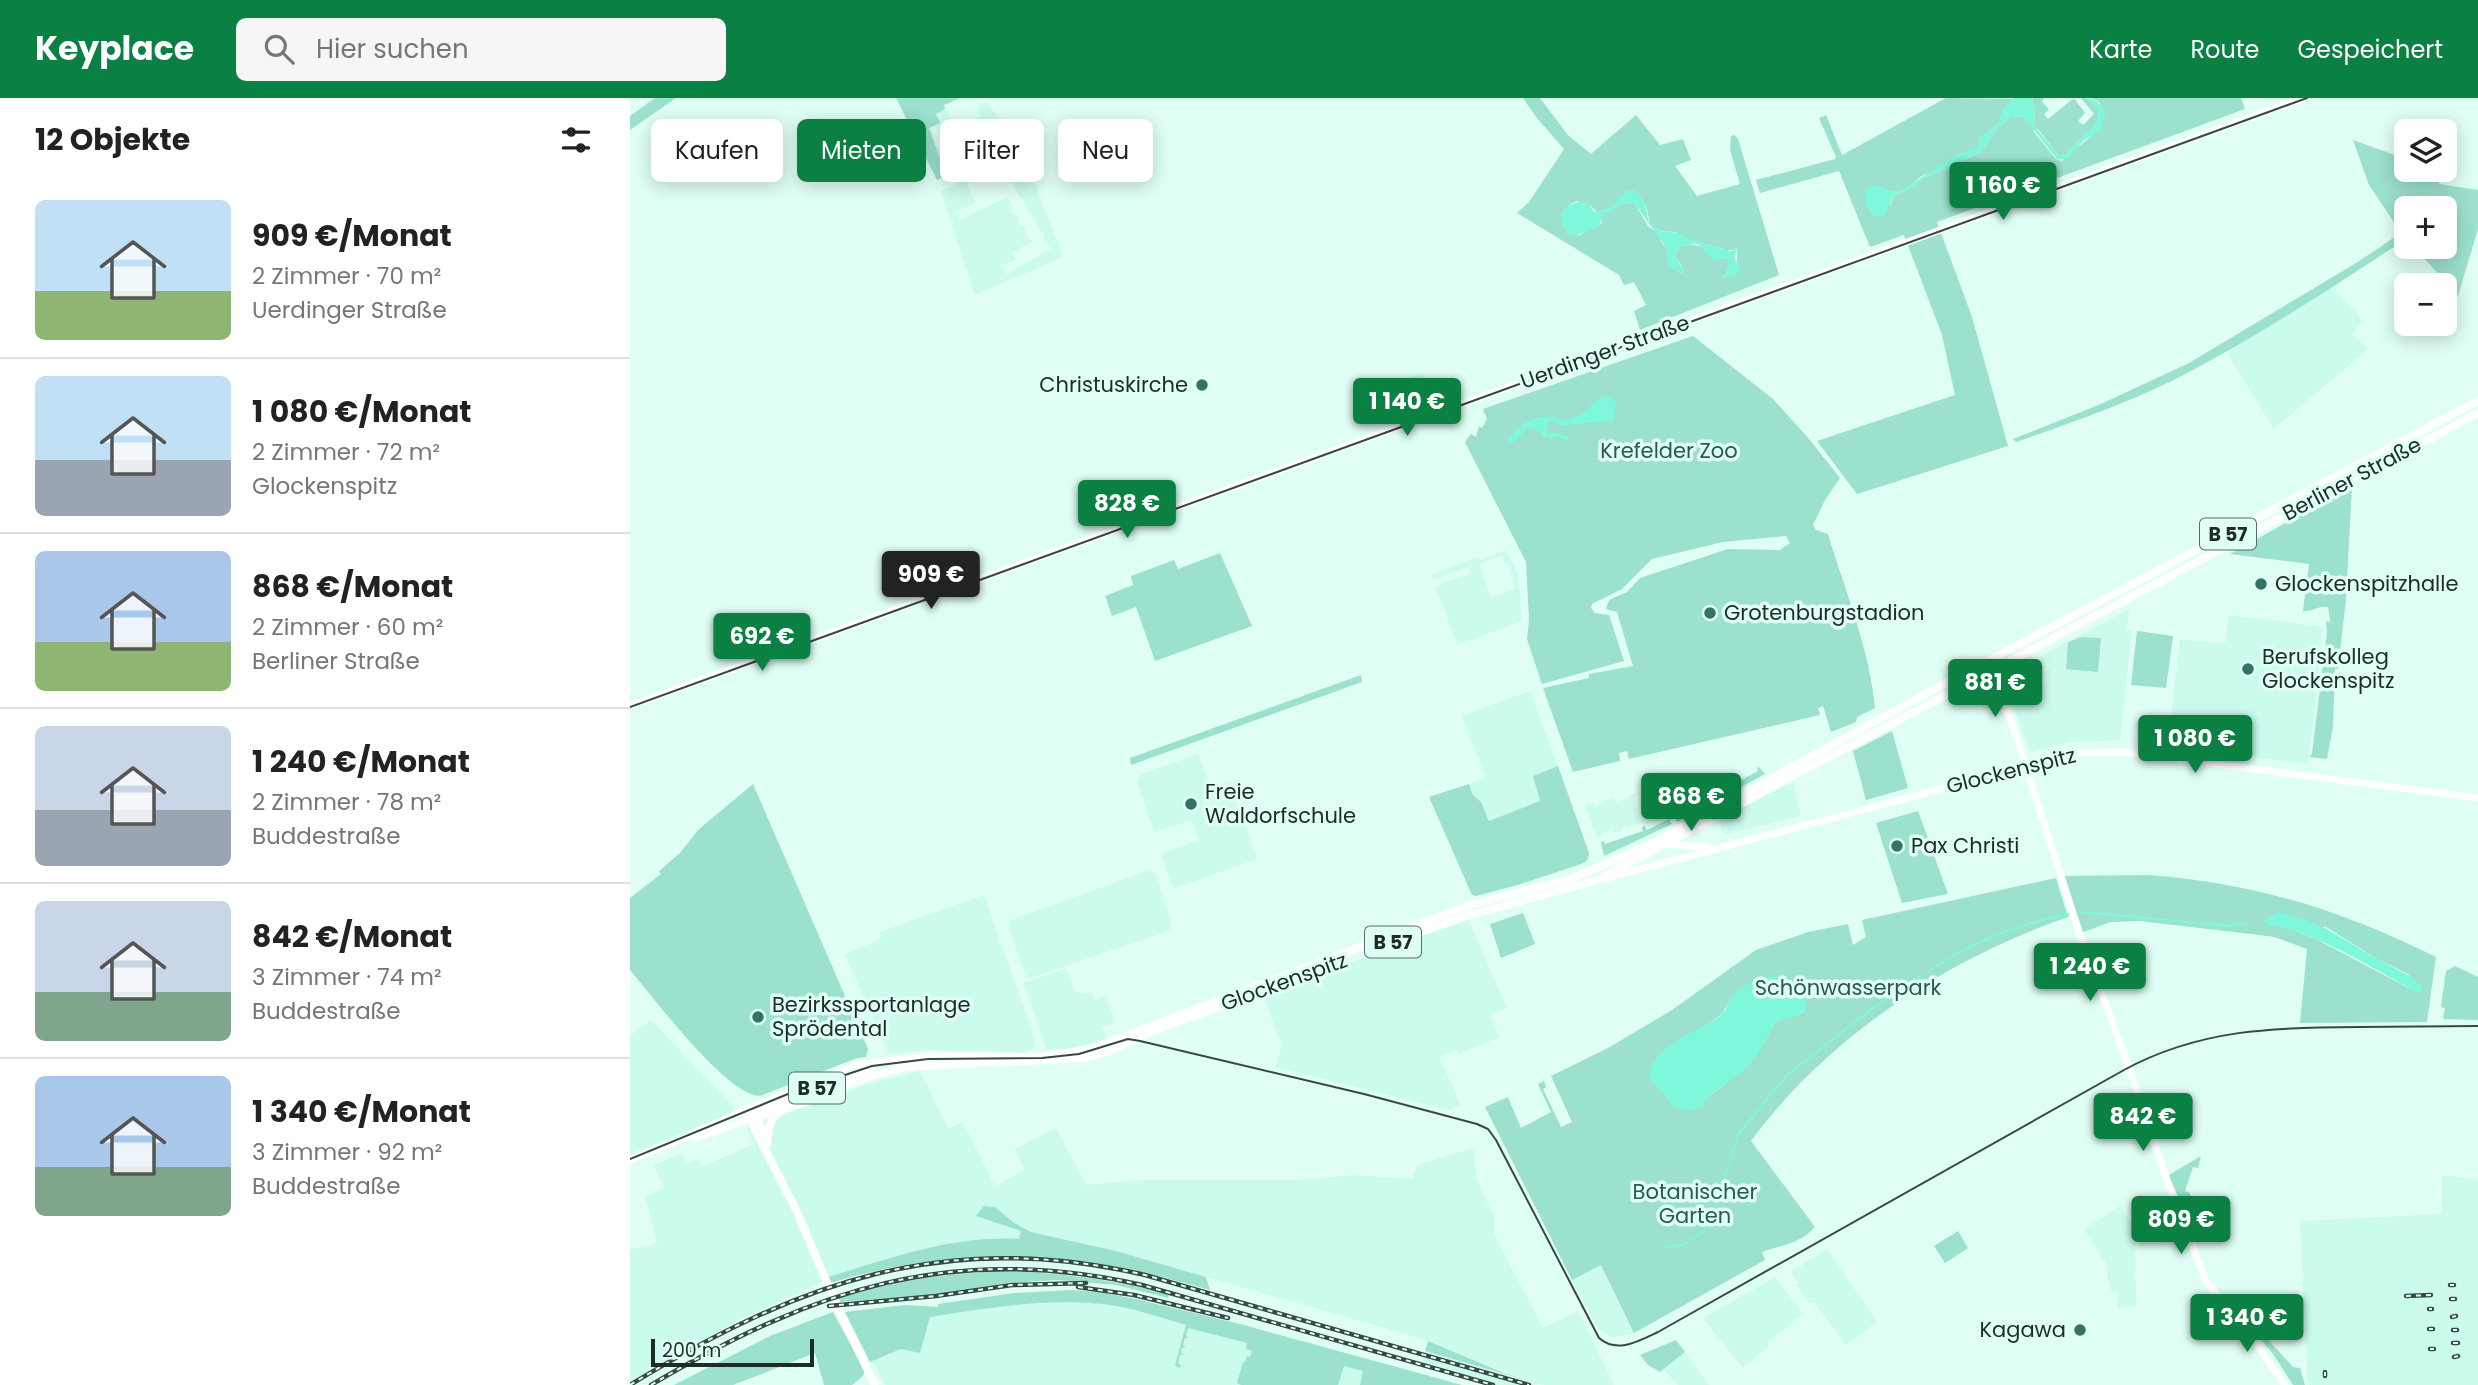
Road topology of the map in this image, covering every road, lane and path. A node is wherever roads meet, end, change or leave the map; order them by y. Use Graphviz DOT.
graph roads {
  1 [pos="2304,98"];
  2 [pos="2478,401"];
  3 [pos="2478,413"];
  4 [pos="1980,670"];
  5 [pos="630,706"];
  6 [pos="2026,764"];
  7 [pos="2478,798"];
  8 [pos="1663,844"];
  9 [pos="1648,845"];
  10 [pos="1716,848"];
  11 [pos="1602,866"];
  12 [pos="1595,881"];
  13 [pos="880,1062"];
  14 [pos="749,1109"];
  15 [pos="783,1109"];
  16 [pos="754,1118"];
  17 [pos="768,1143"];
  18 [pos="671,1144"];
  19 [pos="630,1160"];
  20 [pos="794,1206"];
  21 [pos="875,1385"];
  22 [pos="2285,1385"];
  1 -- 5 [label="main road, Uerdinger Straße"];
  2 -- 4 [label="main road, Berliner Straße / B 57"];
  3 -- 4 [label="main road, Berliner Straße / B 57"];
  4 -- 6 [label="main road"];
  4 -- 8 [label="main road, Berliner Straße / B 57"];
  4 -- 9 [label="main road, Berliner Straße / B 57"];
  6 -- 7 [label="main road, Glockenspitz"];
  6 -- 10 [label="main road, Glockenspitz"];
  6 -- 22 [label="main road"];
  8 -- 9 [label="main road, Glockenspitz"];
  8 -- 10 [label="main road, Glockenspitz"];
  8 -- 12 [label="main road, Berliner Straße / B 57"];
  9 -- 11 [label="main road, Berliner Straße / B 57"];
  10 -- 12 [label="main road, Glockenspitz"];
  11 -- 13 [label="main road, Glockenspitz / B 57"];
  12 -- 15 [label="main road, Glockenspitz / B 57"];
  13 -- 14 [label="main road"];
  13 -- 16 [label="main road, B 57"];
  14 -- 16 [label="main road"];
  14 -- 18 [label="main road"];
  15 -- 16 [label="main road, B 57"];
  15 -- 17 [label="main road"];
  16 -- 17 [label="main road"];
  16 -- 18 [label="main road"];
  16 -- 20 [label="main road"];
  17 -- 20 [label="main road"];
  18 -- 19 [label="main road"];
  20 -- 21 [label="main road"];
}
